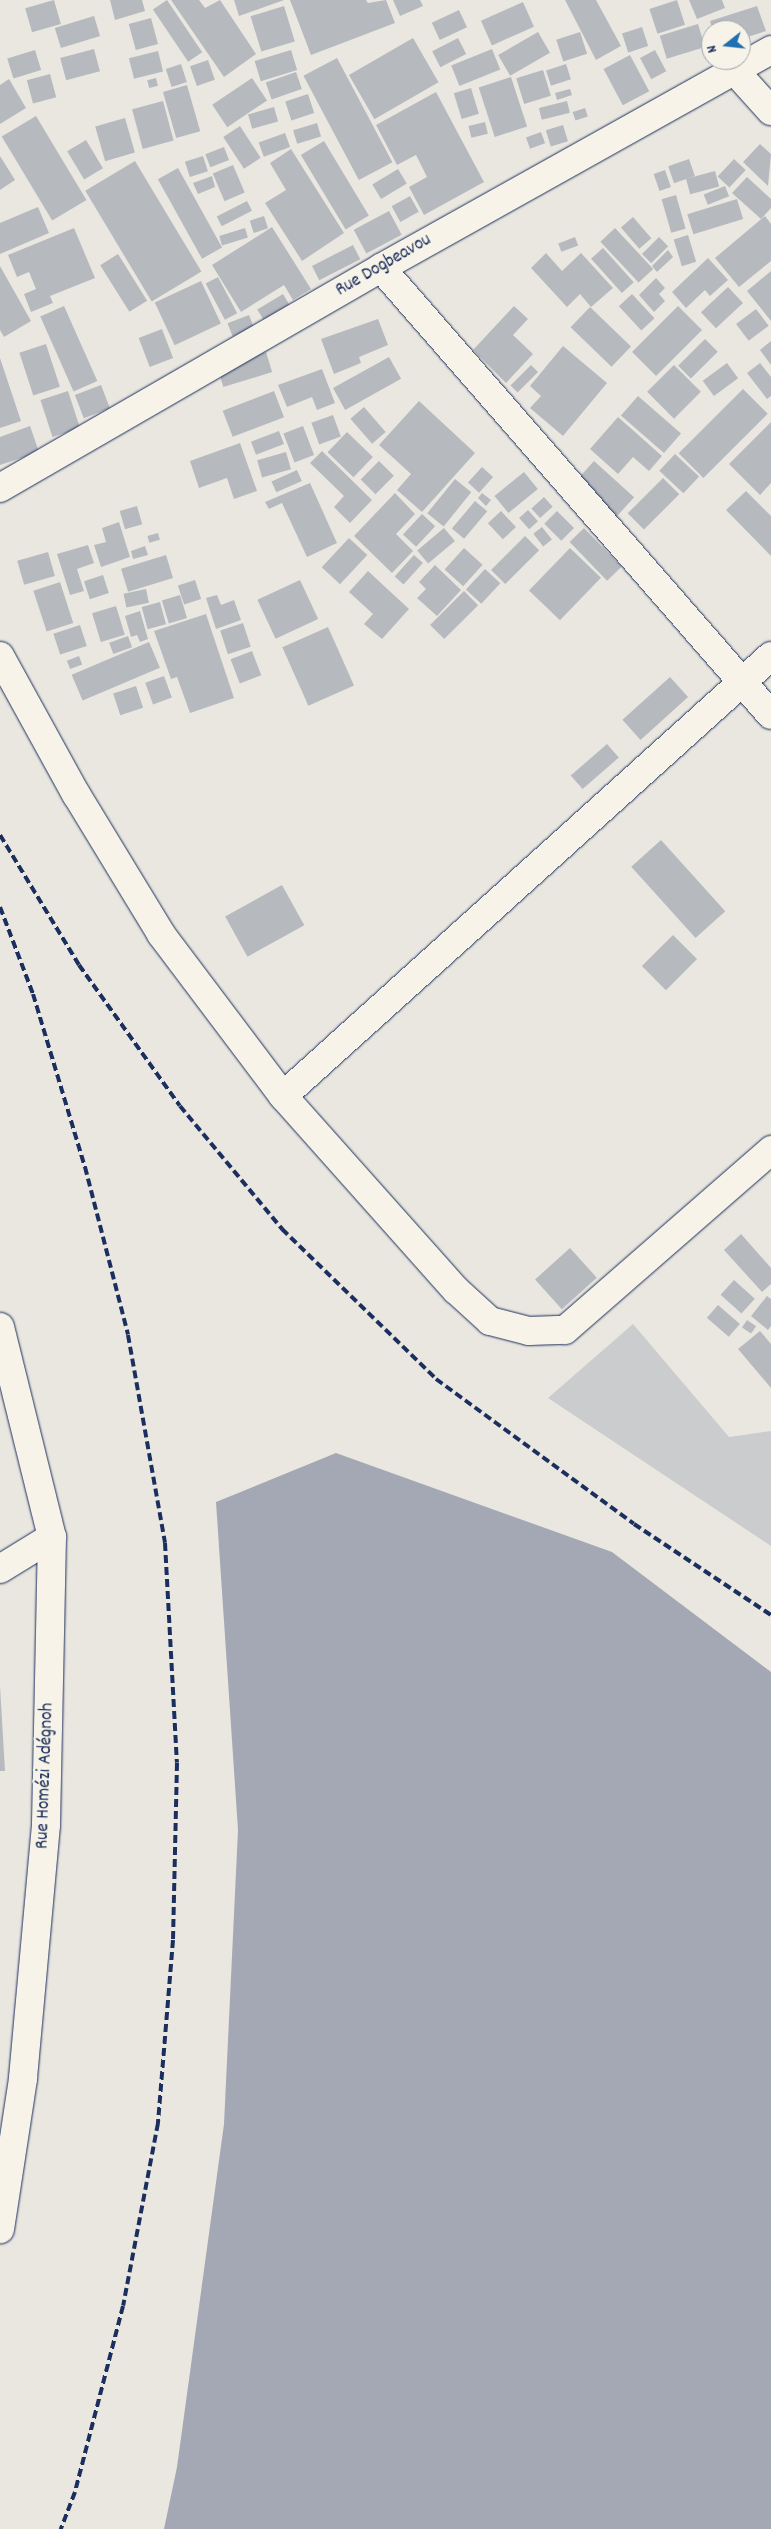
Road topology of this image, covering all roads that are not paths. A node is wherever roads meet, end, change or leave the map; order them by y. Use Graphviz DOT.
graph roads {
  1 [pos="771,50"];
  2 [pos="735,71"];
  3 [pos="771,111"];
  4 [pos="381,268"];
  5 [pos="0,488"];
  6 [pos="0,656"];
  7 [pos="771,656"];
  8 [pos="741,682"];
  9 [pos="771,715"];
  10 [pos="283,1096"];
  11 [pos="771,1150"];
  12 [pos="0,1327"];
  13 [pos="52,1537"];
  14 [pos="0,1569"];
  15 [pos="23,2079"];
  16 [pos="0,2092"];
  17 [pos="0,2229"];
  1 -- 2 [label="street, Rue Dogbeavou"];
  2 -- 3 [label="street"];
  2 -- 4 [label="street, Rue Dogbeavou"];
  4 -- 5 [label="street, Rue Dogbeavou"];
  4 -- 8 [label="street"];
  6 -- 10 [label="street"];
  7 -- 8 [label="street"];
  8 -- 9 [label="street"];
  8 -- 10 [label="street"];
  10 -- 11 [label="street"];
  12 -- 13 [label="street, Rue Homézi Adégnoh"];
  13 -- 14 [label="street"];
  13 -- 15 [label="street, Rue Homézi Adégnoh"];
  15 -- 16 [label="street"];
  15 -- 17 [label="street, Rue Homézi Adégnoh"];
}
